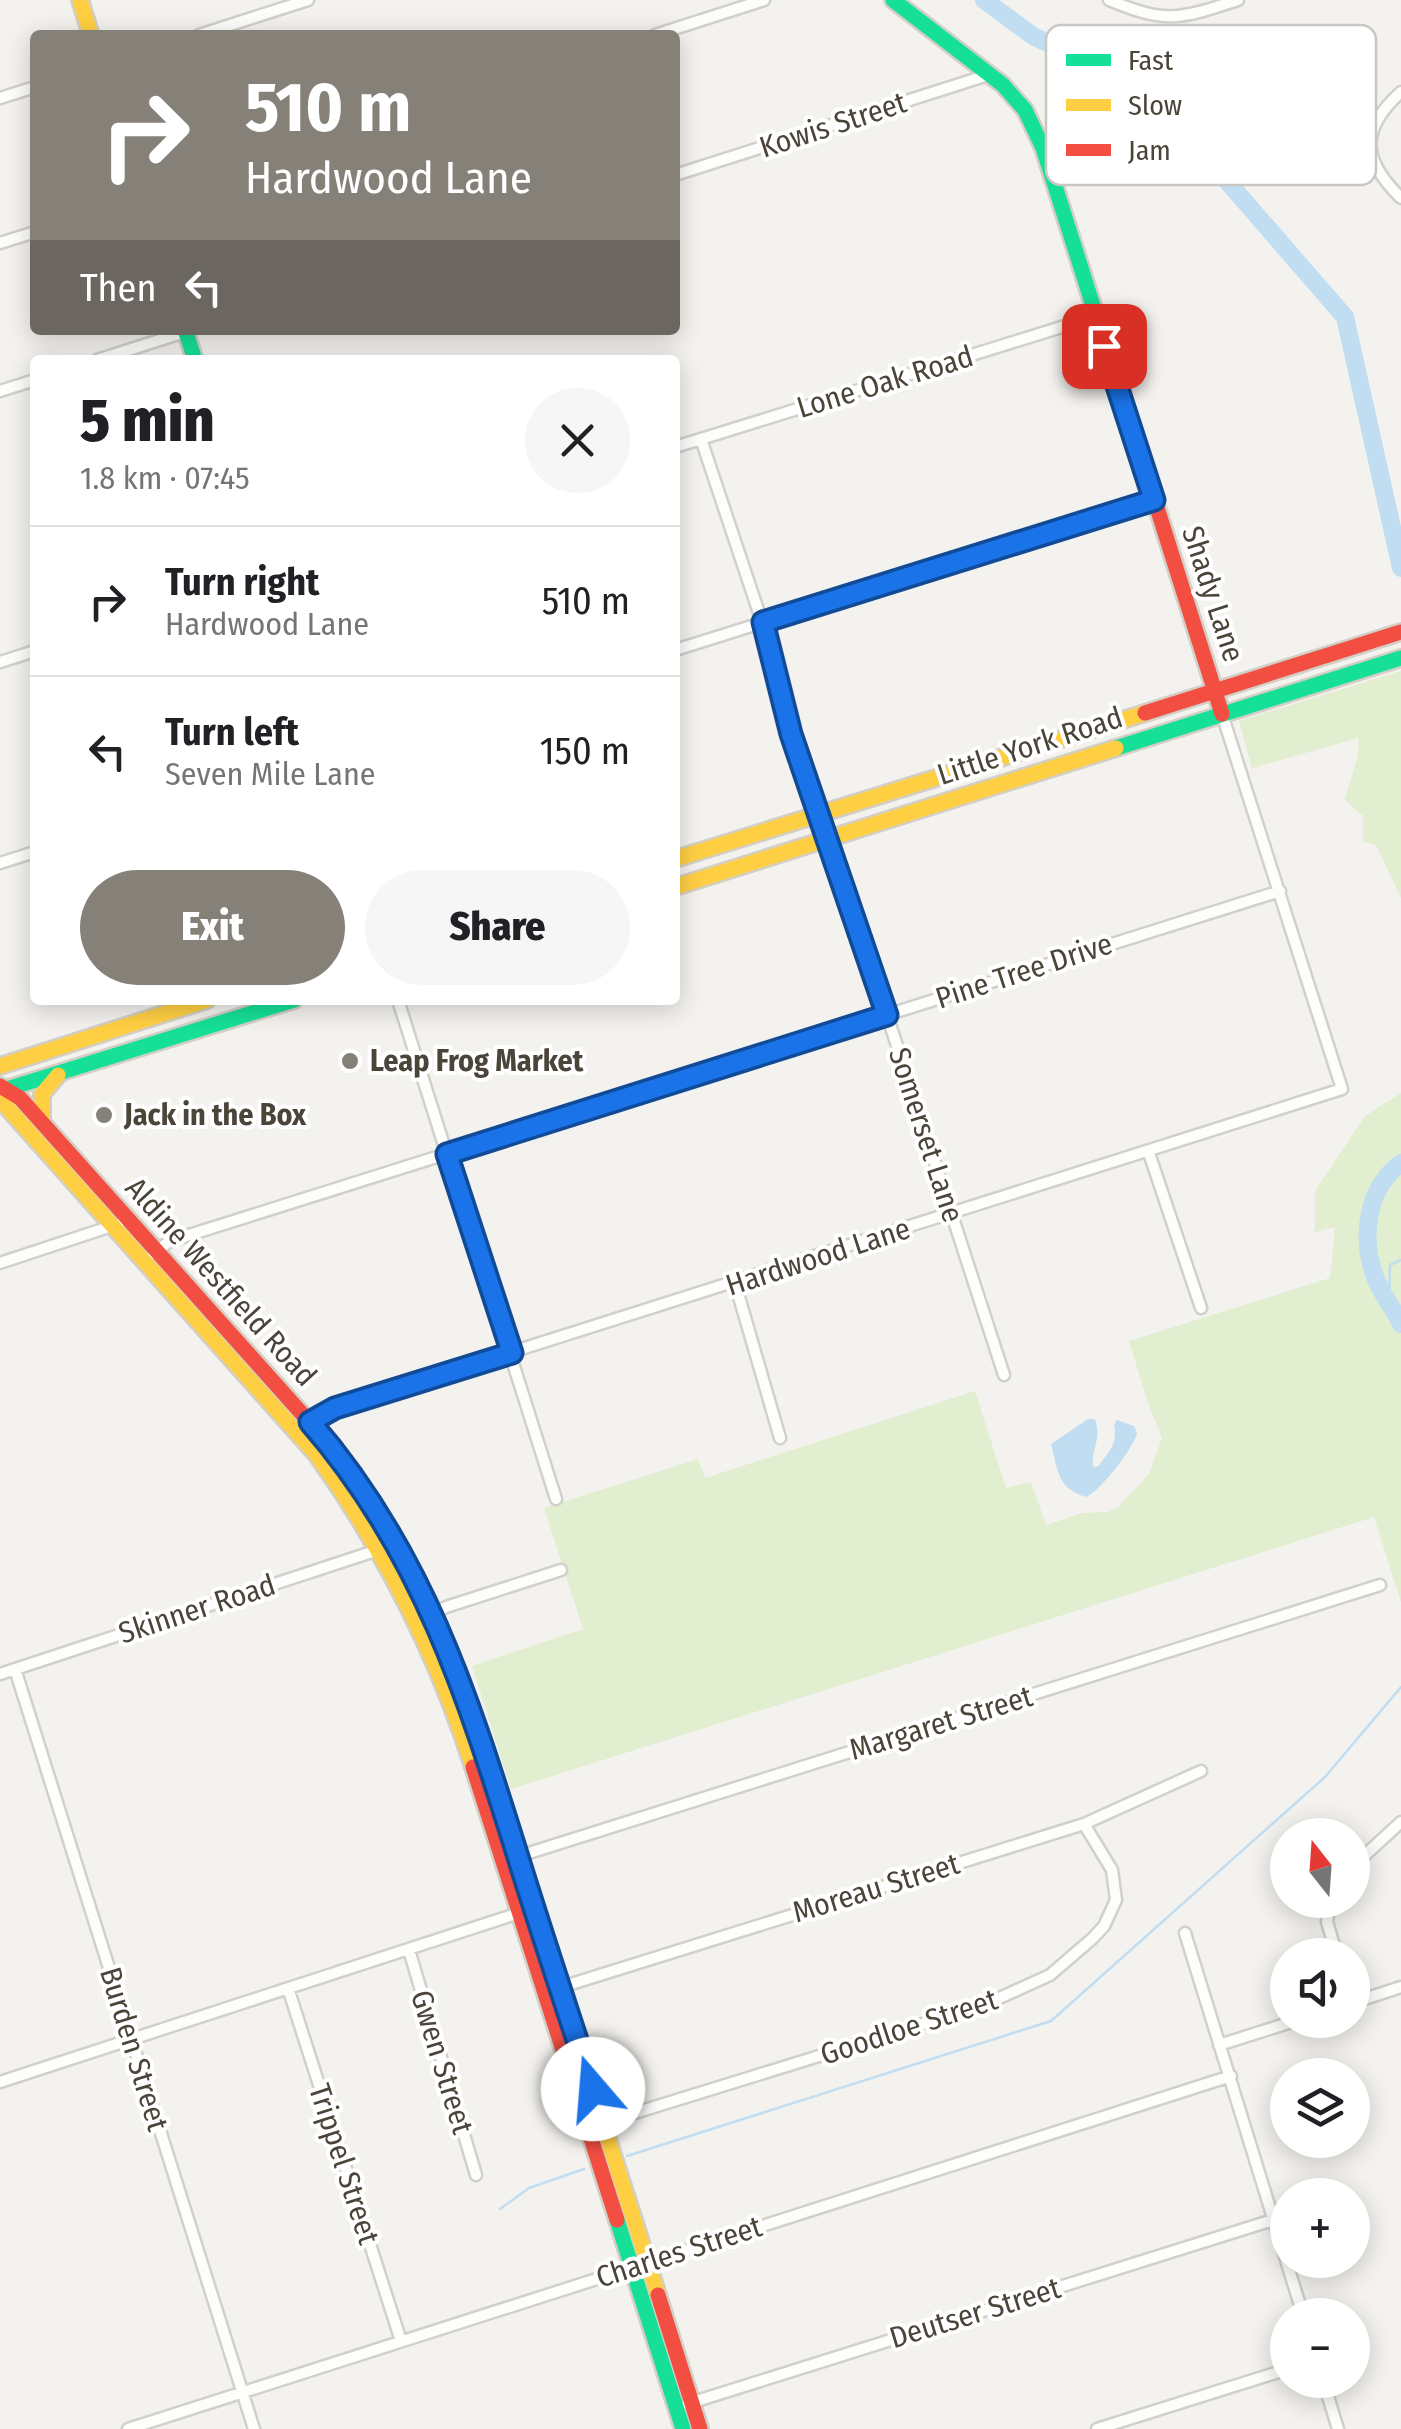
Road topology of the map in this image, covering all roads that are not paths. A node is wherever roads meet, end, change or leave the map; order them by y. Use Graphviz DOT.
graph roads {
  1 [pos="80,0"];
  2 [pos="308,0"];
  3 [pos="764,0"];
  4 [pos="893,0"];
  5 [pos="1109,0"];
  6 [pos="1238,0"];
  7 [pos="89,30"];
  8 [pos="215,30"];
  9 [pos="671,30"];
  10 [pos="990,74"];
  11 [pos="30,89"];
  12 [pos="1401,92"];
  13 [pos="0,98"];
  14 [pos="1376,124"];
  15 [pos="1046,158"];
  16 [pos="1376,169"];
  17 [pos="680,174"];
  18 [pos="1054,185"];
  19 [pos="1401,198"];
  20 [pos="30,234"];
  21 [pos="0,243"];
  22 [pos="1094,317"];
  23 [pos="175,335"];
  24 [pos="113,355"];
  25 [pos="30,382"];
  26 [pos="0,391"];
  27 [pos="701,439"];
  28 [pos="680,446"];
  29 [pos="1154,500"];
  30 [pos="763,622"];
  31 [pos="1401,632"];
  32 [pos="680,648"];
  33 [pos="30,653"];
  34 [pos="1401,658"];
  35 [pos="0,662"];
  36 [pos="1214,690"];
  37 [pos="1222,714"];
  38 [pos="820,816"];
  39 [pos="828,839"];
  40 [pos="30,854"];
  41 [pos="680,858"];
  42 [pos="0,863"];
  43 [pos="680,885"];
  44 [pos="1280,891"];
  45 [pos="190,1005"];
  46 [pos="278,1005"];
  47 [pos="400,1005"];
  48 [pos="887,1015"];
  49 [pos="0,1066"];
  50 [pos="59,1074"];
  51 [pos="1,1089"];
  52 [pos="1342,1089"];
  53 [pos="46,1127"];
  54 [pos="1149,1153"];
  55 [pos="447,1154"];
  56 [pos="951,1215"];
  57 [pos="120,1222"];
  58 [pos="151,1256"];
  59 [pos="0,1263"];
  60 [pos="736,1283"];
  61 [pos="1201,1308"];
  62 [pos="512,1353"];
  63 [pos="1004,1376"];
  64 [pos="303,1427"];
  65 [pos="780,1438"];
  66 [pos="556,1499"];
  67 [pos="387,1547"];
  68 [pos="561,1570"];
  69 [pos="1380,1584"];
  70 [pos="426,1618"];
  71 [pos="15,1669"];
  72 [pos="0,1674"];
  73 [pos="1201,1771"];
  74 [pos="1401,1822"];
  75 [pos="1084,1824"];
  76 [pos="1370,1850"];
  77 [pos="510,1859"];
  78 [pos="527,1911"];
  79 [pos="1185,1934"];
  80 [pos="409,1950"];
  81 [pos="1401,1986"];
  82 [pos="288,1988"];
  83 [pos="553,1990"];
  84 [pos="1370,1996"];
  85 [pos="1270,2029"];
  86 [pos="131,2040"];
  87 [pos="1219,2045"];
  88 [pos="1230,2076"];
  89 [pos="0,2082"];
  90 [pos="596,2125"];
  91 [pos="476,2175"];
  92 [pos="1270,2207"];
  93 [pos="1270,2221"];
  94 [pos="640,2264"];
  95 [pos="401,2341"];
  96 [pos="1270,2375"];
  97 [pos="244,2392"];
  98 [pos="1329,2398"];
  99 [pos="684,2404"];
  100 [pos="128,2429"];
  101 [pos="254,2429"];
  102 [pos="683,2429"];
  103 [pos="700,2429"];
  104 [pos="1098,2429"];
  105 [pos="1338,2429"];
  1 -- 7 [label="main road"];
  2 -- 8 [label="street"];
  3 -- 9 [label="street"];
  4 -- 10 [label="main road, Shady Lane"];
  5 -- 6 [label="street"];
  10 -- 15 [label="main road, Shady Lane"];
  10 -- 17 [label="street, Kowis Street"];
  11 -- 13 [label="street"];
  12 -- 14 [label="street"];
  16 -- 19 [label="street"];
  18 -- 22 [label="main road, Shady Lane"];
  20 -- 21 [label="street"];
  22 -- 27 [label="street, Lone Oak Road"];
  22 -- 29 [label="main road, Shady Lane"];
  23 -- 24 [label="street"];
  25 -- 26 [label="street"];
  27 -- 28 [label="street, Lone Oak Road"];
  27 -- 30 [label="street, Somerset Lane"];
  29 -- 30 [label="street"];
  29 -- 36 [label="main road, Shady Lane"];
  30 -- 32 [label="street"];
  30 -- 38 [label="street, Somerset Lane"];
  31 -- 36 [label="main road, Little York Road"];
  33 -- 35 [label="street"];
  34 -- 37 [label="main road, Little York Road"];
  36 -- 37 [label="main road, Shady Lane"];
  36 -- 38 [label="main road, Little York Road"];
  37 -- 39 [label="main road, Little York Road"];
  37 -- 44 [label="street, Shady Lane"];
  38 -- 39 [label="street, Somerset Lane"];
  38 -- 41 [label="main road, Little York Road"];
  39 -- 43 [label="main road, Little York Road"];
  39 -- 48 [label="street, Somerset Lane"];
  40 -- 42 [label="street"];
  44 -- 48 [label="street, Pine Tree Drive"];
  44 -- 52 [label="street, Shady Lane"];
  45 -- 49 [label="main road"];
  46 -- 50 [label="main road"];
  47 -- 55 [label="street"];
  48 -- 55 [label="street, Pine Tree Drive"];
  48 -- 56 [label="street, Somerset Lane"];
  50 -- 51 [label="main road"];
  50 -- 53 [label="main road"];
  51 -- 53 [label="main road, Aldine Westfield Road"];
  51 -- 57 [label="main road, Aldine Westfield Road"];
  52 -- 54 [label="street, Hardwood Lane"];
  53 -- 57 [label="main road, Aldine Westfield Road"];
  54 -- 56 [label="street, Hardwood Lane"];
  54 -- 61 [label="street"];
  55 -- 58 [label="street, Pine Tree Drive"];
  55 -- 62 [label="street"];
  56 -- 60 [label="street, Hardwood Lane"];
  56 -- 63 [label="street, Somerset Lane"];
  57 -- 58 [label="main road, Aldine Westfield Road"];
  57 -- 59 [label="street"];
  58 -- 64 [label="main road, Aldine Westfield Road"];
  60 -- 62 [label="street, Hardwood Lane"];
  60 -- 65 [label="street"];
  62 -- 64 [label="street, Hardwood Lane"];
  62 -- 66 [label="street"];
  64 -- 67 [label="main road, Aldine Westfield Road"];
  67 -- 70 [label="main road, Aldine Westfield Road"];
  67 -- 71 [label="street, Skinner Road"];
  68 -- 70 [label="street"];
  69 -- 77 [label="street, Margaret Street"];
  70 -- 77 [label="main road, Aldine Westfield Road"];
  71 -- 72 [label="street, Skinner Road"];
  71 -- 86 [label="street, Burden Street"];
  73 -- 75 [label="street, Moreau Street"];
  74 -- 76 [label="street"];
  75 -- 83 [label="street, Moreau Street"];
  75 -- 90 [label="street, Goodloe Street"];
  77 -- 78 [label="main road, Aldine Westfield Road"];
  78 -- 80 [label="street"];
  78 -- 83 [label="main road, Aldine Westfield Road"];
  79 -- 87 [label="street"];
  80 -- 82 [label="street"];
  80 -- 91 [label="street, Gwen Street"];
  81 -- 84 [label="street"];
  82 -- 86 [label="street"];
  82 -- 95 [label="street, Trippel Street"];
  83 -- 90 [label="main road, Aldine Westfield Road"];
  85 -- 87 [label="street"];
  86 -- 89 [label="street"];
  86 -- 97 [label="street, Burden Street"];
  87 -- 88 [label="street"];
  88 -- 92 [label="street"];
  88 -- 94 [label="street, Charles Street"];
  90 -- 94 [label="main road, Aldine Westfield Road"];
  93 -- 99 [label="street, Deutser Street"];
  94 -- 95 [label="street, Charles Street"];
  94 -- 99 [label="main road, Aldine Westfield Road"];
  95 -- 97 [label="street, Charles Street"];
  96 -- 104 [label="street"];
  97 -- 100 [label="street, Charles Street"];
  97 -- 101 [label="street, Burden Street"];
  98 -- 105 [label="street"];
  99 -- 102 [label="main road, Aldine Westfield Road"];
  99 -- 103 [label="main road, Aldine Westfield Road"];
}
